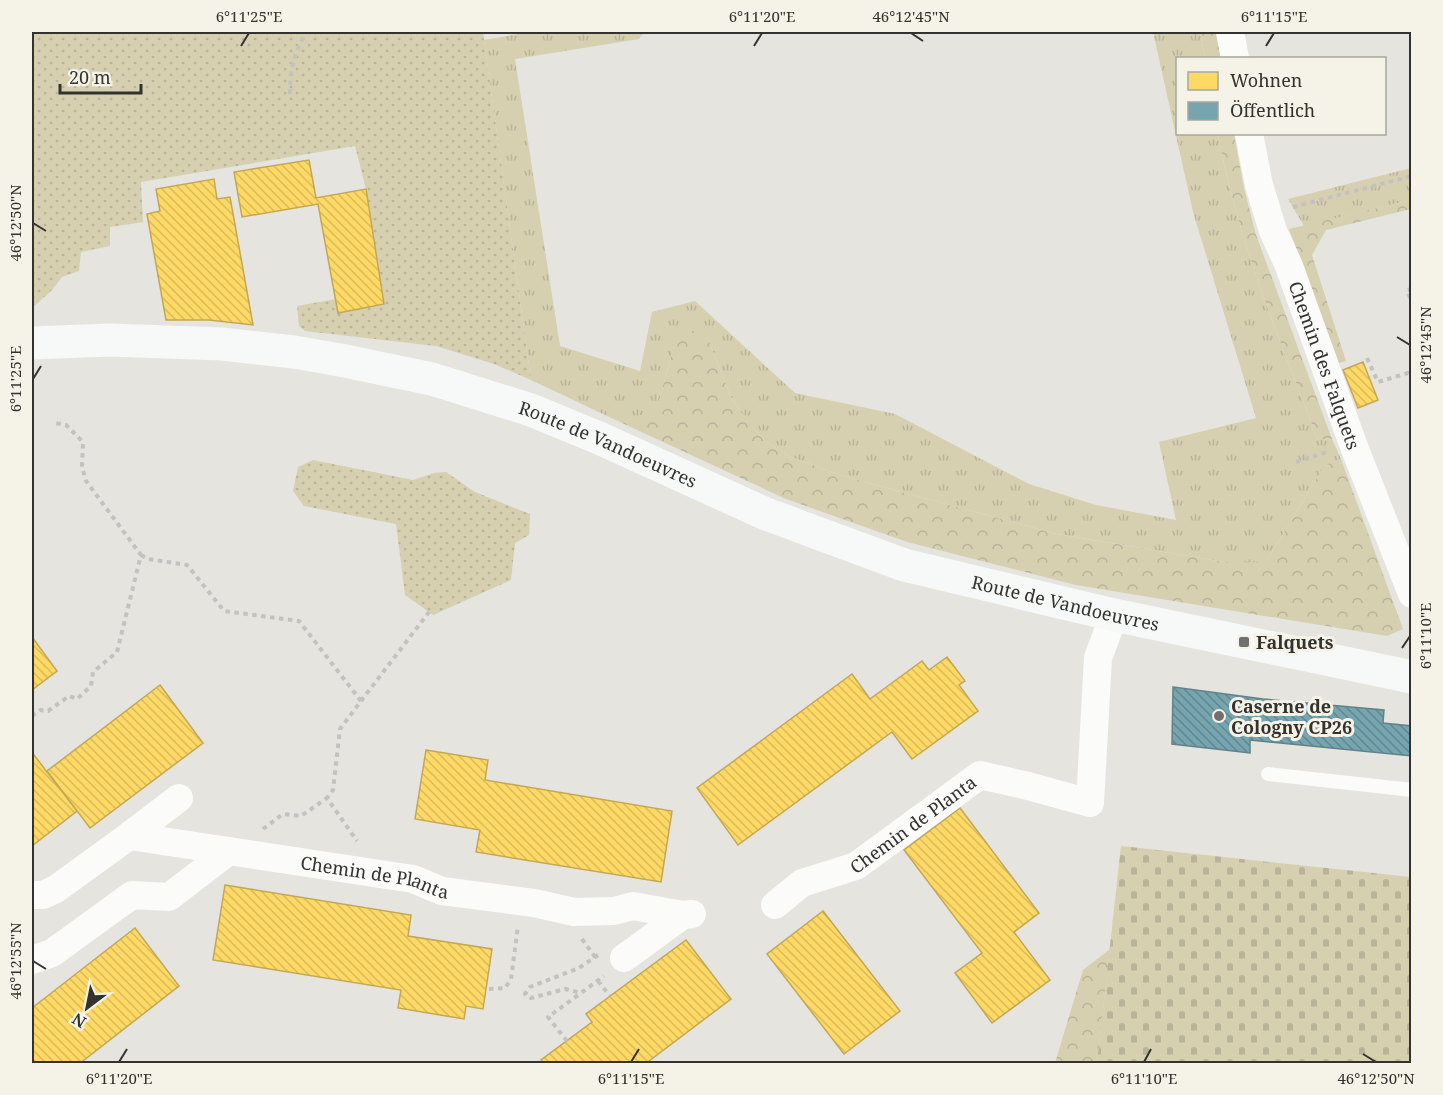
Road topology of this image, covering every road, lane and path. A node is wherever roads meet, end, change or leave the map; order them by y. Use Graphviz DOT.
graph roads {
  1 [pos="306,32"];
  2 [pos="1230,32"];
  3 [pos="1235,57"];
  4 [pos="290,94"];
  5 [pos="1250,135"];
  6 [pos="1412,176"];
  7 [pos="1268,214"];
  8 [pos="1412,289"];
  9 [pos="1412,303"];
  10 [pos="32,343"];
  11 [pos="1367,358"];
  12 [pos="1412,380"];
  13 [pos="56,423"];
  14 [pos="141,555"];
  15 [pos="1412,594"];
  16 [pos="429,612"];
  17 [pos="1114,615"];
  18 [pos="1412,677"];
  19 [pos="361,701"];
  20 [pos="32,716"];
  21 [pos="1268,774"];
  22 [pos="1412,790"];
  23 [pos="179,798"];
  24 [pos="327,798"];
  25 [pos="129,836"];
  26 [pos="231,852"];
  27 [pos="379,873"];
  28 [pos="32,896"];
  29 [pos="521,902"];
  30 [pos="775,905"];
  31 [pos="586,945"];
  32 [pos="593,955"];
  33 [pos="32,960"];
  34 [pos="611,961"];
  35 [pos="598,981"];
  36 [pos="489,989"];
  37 [pos="581,993"];
  38 [pos="610,996"];
  39 [pos="567,1041"];
  1 -- 4 [label="path"];
  2 -- 3 [label="street"];
  5 -- 7 [label="street, Chemin des Falquets"];
  6 -- 7 [label="path"];
  7 -- 15 [label="street, Chemin des Falquets"];
  8 -- 9 [label="path"];
  10 -- 17 [label="main road, Route de Vandoeuvres"];
  11 -- 12 [label="path"];
  13 -- 14 [label="path"];
  14 -- 19 [label="path"];
  14 -- 20 [label="path"];
  16 -- 19 [label="path"];
  17 -- 18 [label="main road, Route de Vandoeuvres"];
  17 -- 30 [label="street, Chemin de Planta"];
  19 -- 24 [label="path"];
  21 -- 22 [label="lane"];
  23 -- 25 [label="street"];
  24 -- 26 [label="path"];
  24 -- 27 [label="path"];
  25 -- 26 [label="street, Chemin de Planta"];
  25 -- 28 [label="street"];
  26 -- 27 [label="street, Chemin de Planta"];
  26 -- 33 [label="street"];
  27 -- 29 [label="street, Chemin de Planta"];
  29 -- 34 [label="street, Chemin de Planta"];
  29 -- 36 [label="path"];
  31 -- 32 [label="path"];
  34 -- 35 [label="path"];
  34 -- 37 [label="path"];
  35 -- 37 [label="path"];
  35 -- 38 [label="path"];
  37 -- 39 [label="path"];
}
